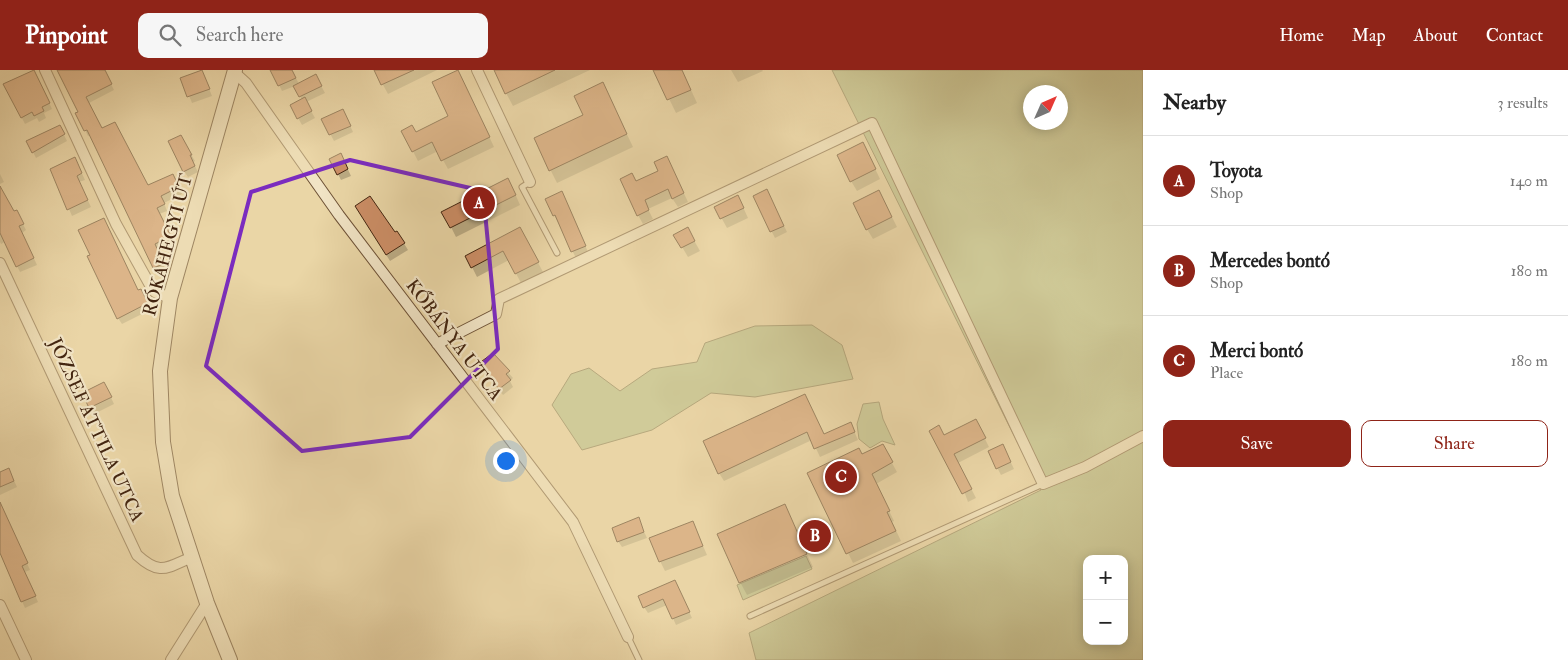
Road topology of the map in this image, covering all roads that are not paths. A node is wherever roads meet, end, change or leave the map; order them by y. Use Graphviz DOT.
graph roads {
  1 [pos="44,70"];
  2 [pos="477,70"];
  3 [pos="235,72"];
  4 [pos="530,182"];
  5 [pos="557,254"];
  6 [pos="0,263"];
  7 [pos="170,298"];
  8 [pos="437,344"];
  9 [pos="1143,436"];
  10 [pos="1043,484"];
  11 [pos="192,557"];
  12 [pos="207,603"];
  13 [pos="0,605"];
  14 [pos="750,616"];
  15 [pos="628,637"];
  16 [pos="26,660"];
  17 [pos="171,660"];
  18 [pos="230,660"];
  19 [pos="639,660"];
  1 -- 7 [label="street"];
  2 -- 4 [label="street"];
  3 -- 7 [label="street, RÓKAHEGYI ÚT"];
  3 -- 8 [label="street, KŐBÁNYA UTCA"];
  4 -- 5 [label="lane"];
  6 -- 11 [label="street, JÓZSEF ATTILA UTCA"];
  7 -- 11 [label="street, RÓKAHEGYI ÚT"];
  8 -- 10 [label="street"];
  8 -- 15 [label="street, KŐBÁNYA UTCA"];
  9 -- 10 [label="street"];
  10 -- 14 [label="lane"];
  11 -- 12 [label="street, RÓKAHEGYI ÚT"];
  12 -- 17 [label="street"];
  12 -- 18 [label="street, RÓKAHEGYI ÚT"];
  13 -- 16 [label="street"];
  15 -- 19 [label="lane"];
}
